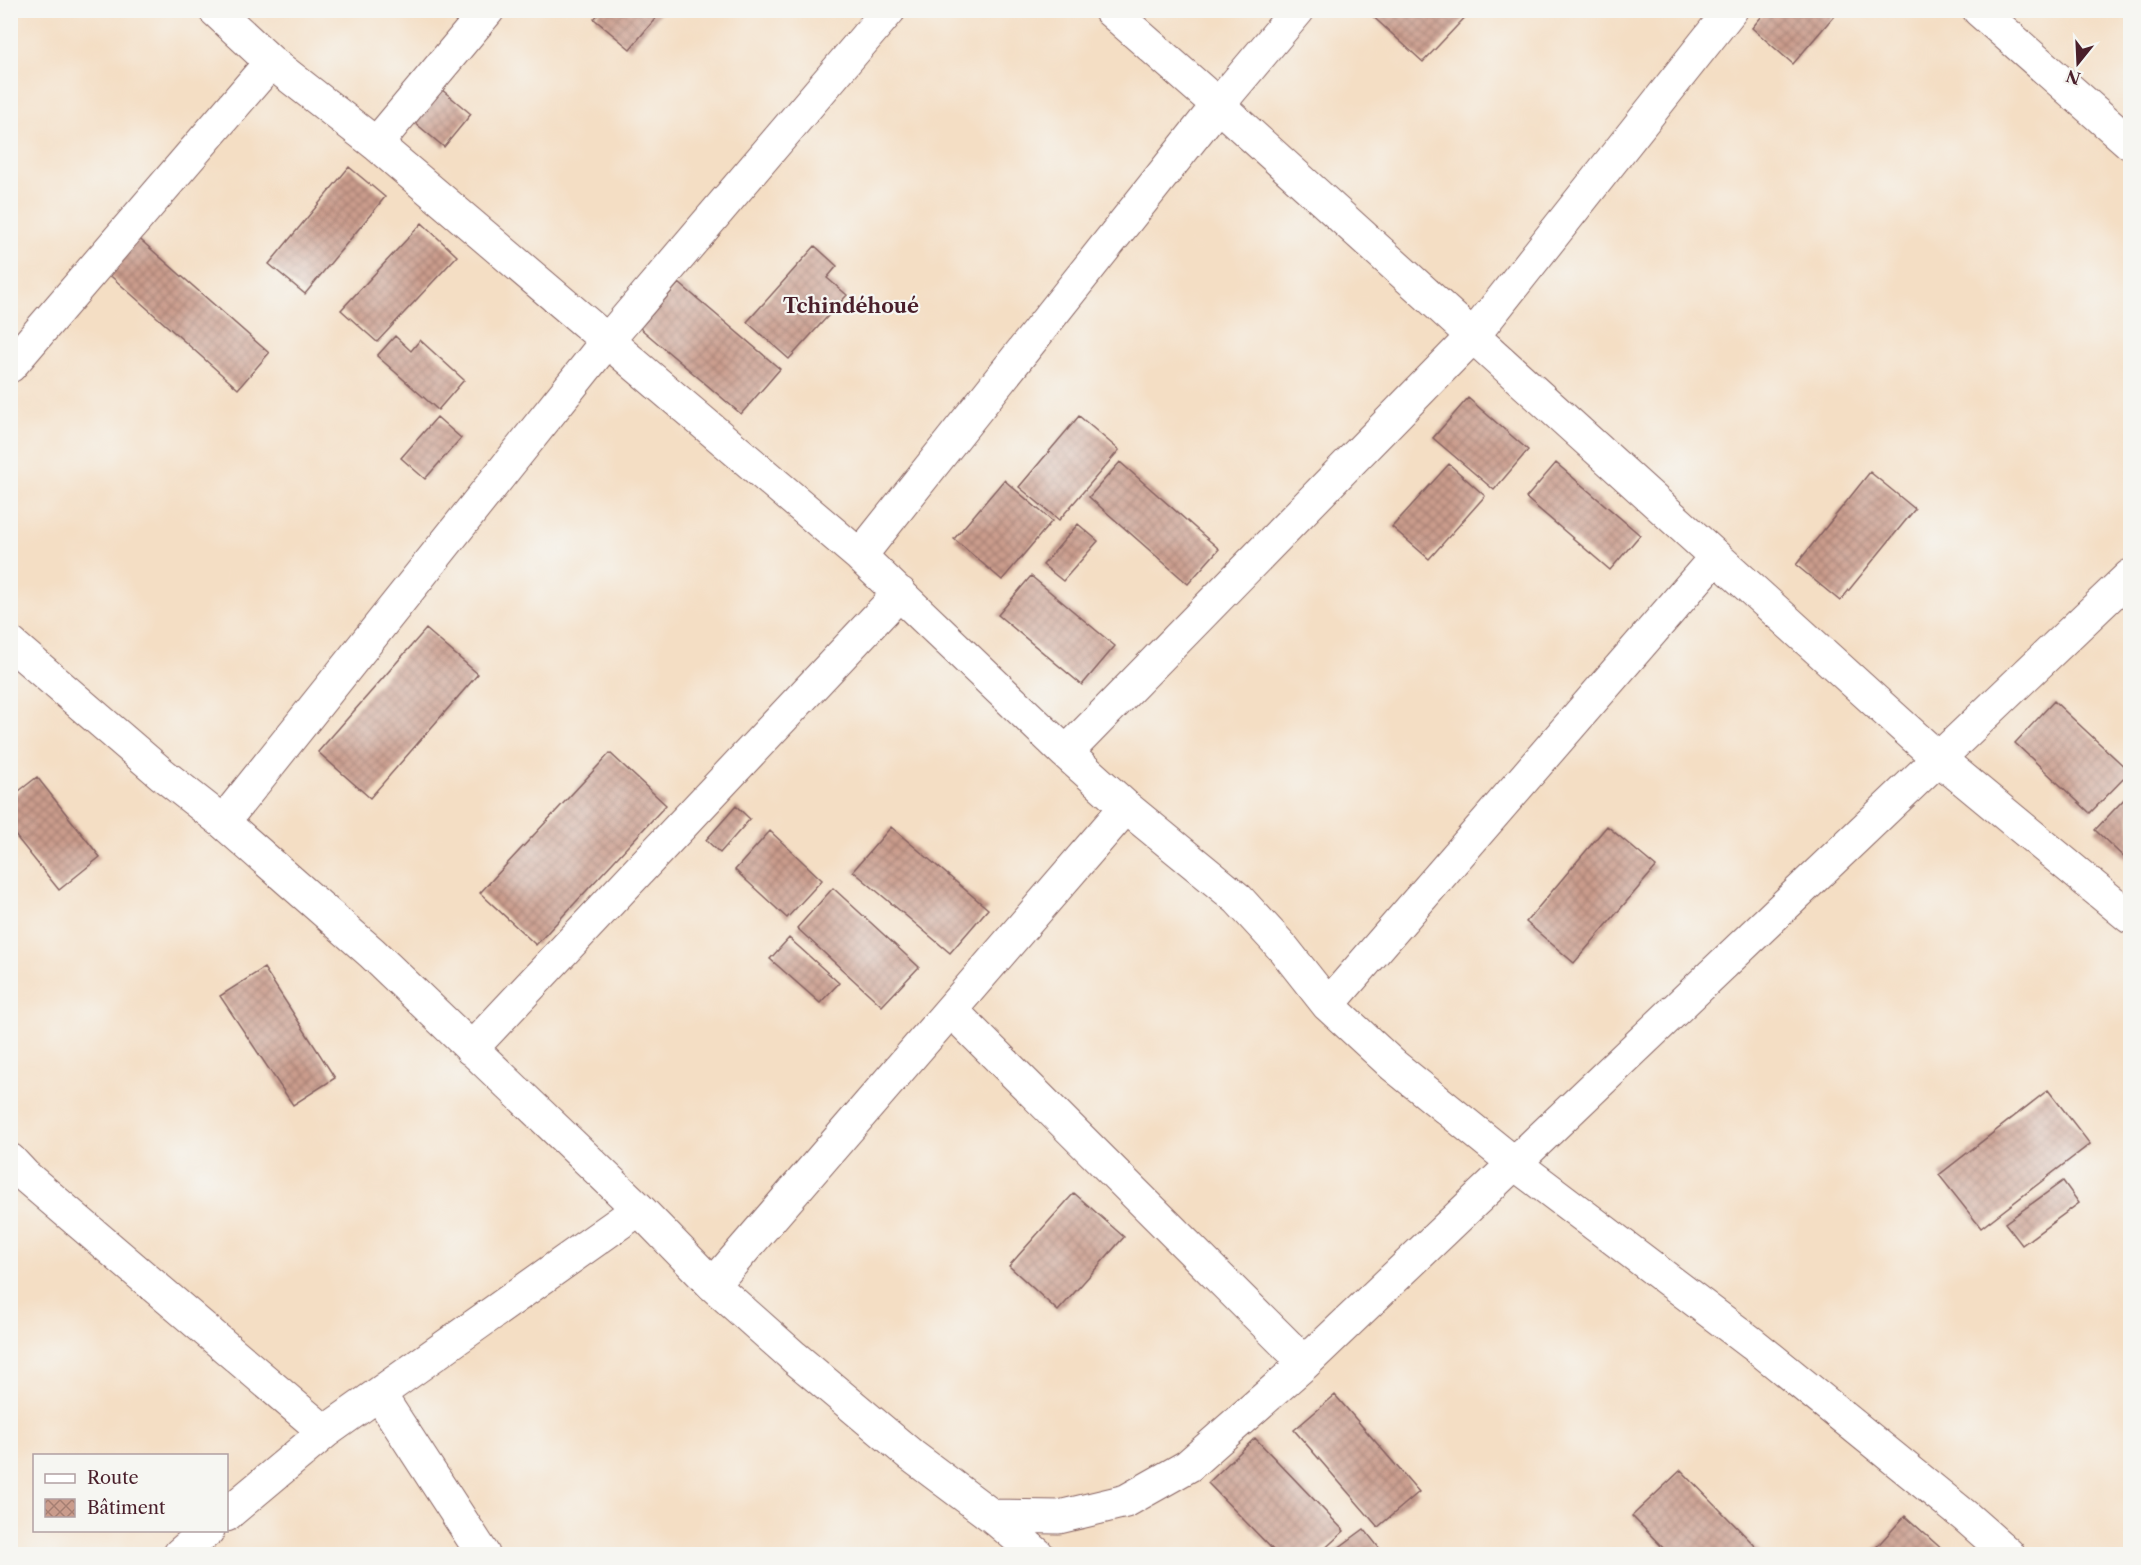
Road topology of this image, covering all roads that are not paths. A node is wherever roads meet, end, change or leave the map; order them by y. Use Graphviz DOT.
graph roads {
  1 [pos="215,10"];
  2 [pos="488,10"];
  3 [pos="889,10"];
  4 [pos="1110,10"];
  5 [pos="1298,10"];
  6 [pos="1731,10"];
  7 [pos="1978,10"];
  8 [pos="271,62"];
  9 [pos="1218,105"];
  10 [pos="2128,136"];
  11 [pos="376,144"];
  12 [pos="1473,336"];
  13 [pos="607,341"];
  14 [pos="10,366"];
  15 [pos="860,556"];
  16 [pos="1716,557"];
  17 [pos="2130,576"];
  18 [pos="900,593"];
  19 [pos="10,643"];
  20 [pos="1066,753"];
  21 [pos="1939,759"];
  22 [pos="1126,807"];
  23 [pos="223,822"];
  24 [pos="2130,916"];
  25 [pos="1328,1005"];
  26 [pos="951,1010"];
  27 [pos="471,1049"];
  28 [pos="10,1160"];
  29 [pos="1514,1163"];
  30 [pos="639,1209"];
  31 [pos="713,1285"];
  32 [pos="1305,1363"];
  33 [pos="379,1394"];
  34 [pos="325,1432"];
  35 [pos="228,1513"];
  36 [pos="992,1516"];
  37 [pos="206,1532"];
  38 [pos="180,1554"];
  39 [pos="483,1554"];
  40 [pos="1037,1554"];
  41 [pos="2008,1554"];
  1 -- 8 [label="street"];
  2 -- 11 [label="street"];
  3 -- 13 [label="street"];
  4 -- 9 [label="street"];
  5 -- 9 [label="street"];
  6 -- 12 [label="street"];
  7 -- 10 [label="street"];
  8 -- 11 [label="street"];
  8 -- 14 [label="street"];
  9 -- 12 [label="street"];
  9 -- 15 [label="street"];
  11 -- 13 [label="street"];
  12 -- 16 [label="street"];
  12 -- 20 [label="street"];
  13 -- 15 [label="street"];
  13 -- 23 [label="street"];
  15 -- 18 [label="street"];
  16 -- 21 [label="street"];
  16 -- 25 [label="street"];
  17 -- 21 [label="street"];
  18 -- 20 [label="street"];
  18 -- 27 [label="street"];
  19 -- 23 [label="street"];
  20 -- 22 [label="street"];
  21 -- 24 [label="street"];
  21 -- 29 [label="street"];
  22 -- 25 [label="street"];
  22 -- 26 [label="street"];
  23 -- 27 [label="street"];
  25 -- 29 [label="street"];
  26 -- 31 [label="street"];
  26 -- 32 [label="street"];
  27 -- 30 [label="street"];
  28 -- 34 [label="street"];
  29 -- 32 [label="street"];
  29 -- 41 [label="street"];
  30 -- 31 [label="street"];
  30 -- 33 [label="street"];
  31 -- 36 [label="street"];
  32 -- 36 [label="street"];
  33 -- 34 [label="street"];
  33 -- 39 [label="street"];
  34 -- 35 [label="street"];
  36 -- 40 [label="street"];
  37 -- 38 [label="street"];
}
